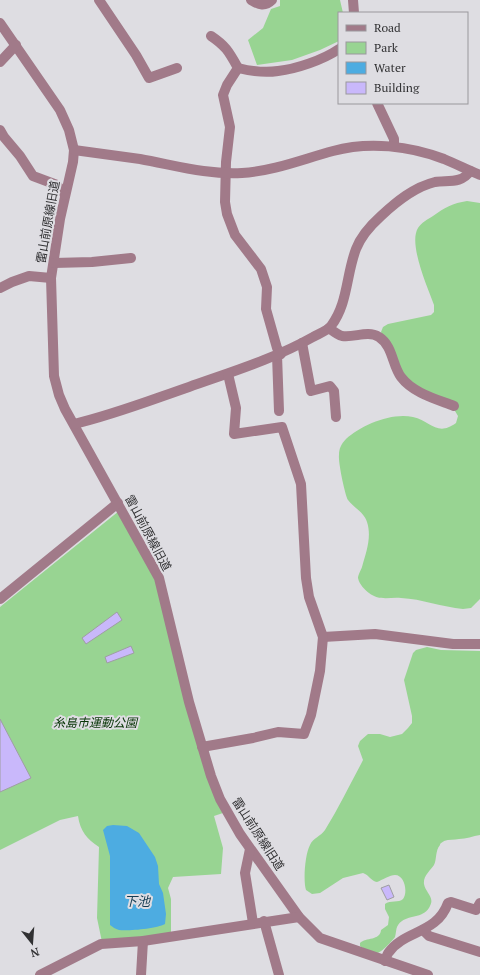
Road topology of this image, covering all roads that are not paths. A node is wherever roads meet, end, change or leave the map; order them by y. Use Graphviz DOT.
graph roads {
  1 [pos="99,0"];
  2 [pos="251,0"];
  3 [pos="272,0"];
  4 [pos="353,0"];
  5 [pos="354,12"];
  6 [pos="0,23"];
  7 [pos="211,36"];
  8 [pos="16,45"];
  9 [pos="338,49"];
  10 [pos="0,62"];
  11 [pos="177,68"];
  12 [pos="238,68"];
  13 [pos="377,104"];
  14 [pos="0,130"];
  15 [pos="394,146"];
  16 [pos="74,150"];
  17 [pos="470,170"];
  18 [pos="226,173"];
  19 [pos="480,175"];
  20 [pos="65,195"];
  21 [pos="130,258"];
  22 [pos="54,262"];
  23 [pos="51,278"];
  24 [pos="0,288"];
  25 [pos="330,328"];
  26 [pos="302,344"];
  27 [pos="279,355"];
  28 [pos="228,374"];
  29 [pos="454,406"];
  30 [pos="279,411"];
  31 [pos="336,417"];
  32 [pos="74,424"];
  33 [pos="118,504"];
  34 [pos="0,599"];
  35 [pos="323,637"];
  36 [pos="480,644"];
  37 [pos="202,747"];
  38 [pos="250,849"];
  39 [pos="479,908"];
  40 [pos="299,917"];
  41 [pos="264,921"];
  42 [pos="253,923"];
  43 [pos="423,930"];
  44 [pos="143,940"];
  45 [pos="480,952"];
  46 [pos="385,961"];
  47 [pos="40,975"];
  48 [pos="141,975"];
  49 [pos="279,975"];
  50 [pos="428,975"];
  1 -- 11 [label="street"];
  2 -- 3 [label="street"];
  4 -- 5 [label="street"];
  6 -- 8 [label="street, 雷山前原線旧道"];
  7 -- 12 [label="street"];
  8 -- 10 [label="street"];
  8 -- 16 [label="street, 雷山前原線旧道"];
  9 -- 12 [label="street"];
  12 -- 18 [label="street"];
  13 -- 15 [label="street"];
  14 -- 20 [label="street"];
  15 -- 17 [label="street"];
  15 -- 18 [label="street"];
  16 -- 18 [label="street"];
  16 -- 20 [label="street, 雷山前原線旧道"];
  17 -- 19 [label="street"];
  17 -- 25 [label="street"];
  18 -- 27 [label="street"];
  20 -- 22 [label="street, 雷山前原線旧道"];
  21 -- 22 [label="street"];
  22 -- 23 [label="street, 雷山前原線旧道"];
  23 -- 24 [label="street"];
  23 -- 32 [label="street, 雷山前原線旧道"];
  25 -- 26 [label="street"];
  25 -- 29 [label="street"];
  26 -- 27 [label="street"];
  26 -- 31 [label="street"];
  27 -- 28 [label="street"];
  27 -- 30 [label="street"];
  28 -- 32 [label="street"];
  28 -- 35 [label="street"];
  32 -- 33 [label="street, 雷山前原線旧道"];
  33 -- 34 [label="street"];
  33 -- 37 [label="street, 雷山前原線旧道"];
  35 -- 36 [label="street"];
  35 -- 37 [label="street"];
  37 -- 38 [label="street, 雷山前原線旧道"];
  38 -- 40 [label="street, 雷山前原線旧道"];
  38 -- 42 [label="street"];
  39 -- 43 [label="street"];
  40 -- 41 [label="street"];
  40 -- 46 [label="street, 雷山前原線旧道"];
  41 -- 42 [label="street"];
  41 -- 49 [label="street"];
  42 -- 44 [label="street"];
  43 -- 45 [label="street"];
  43 -- 46 [label="street"];
  44 -- 47 [label="street"];
  44 -- 48 [label="street"];
  46 -- 50 [label="street, 雷山前原線旧道"];
}
